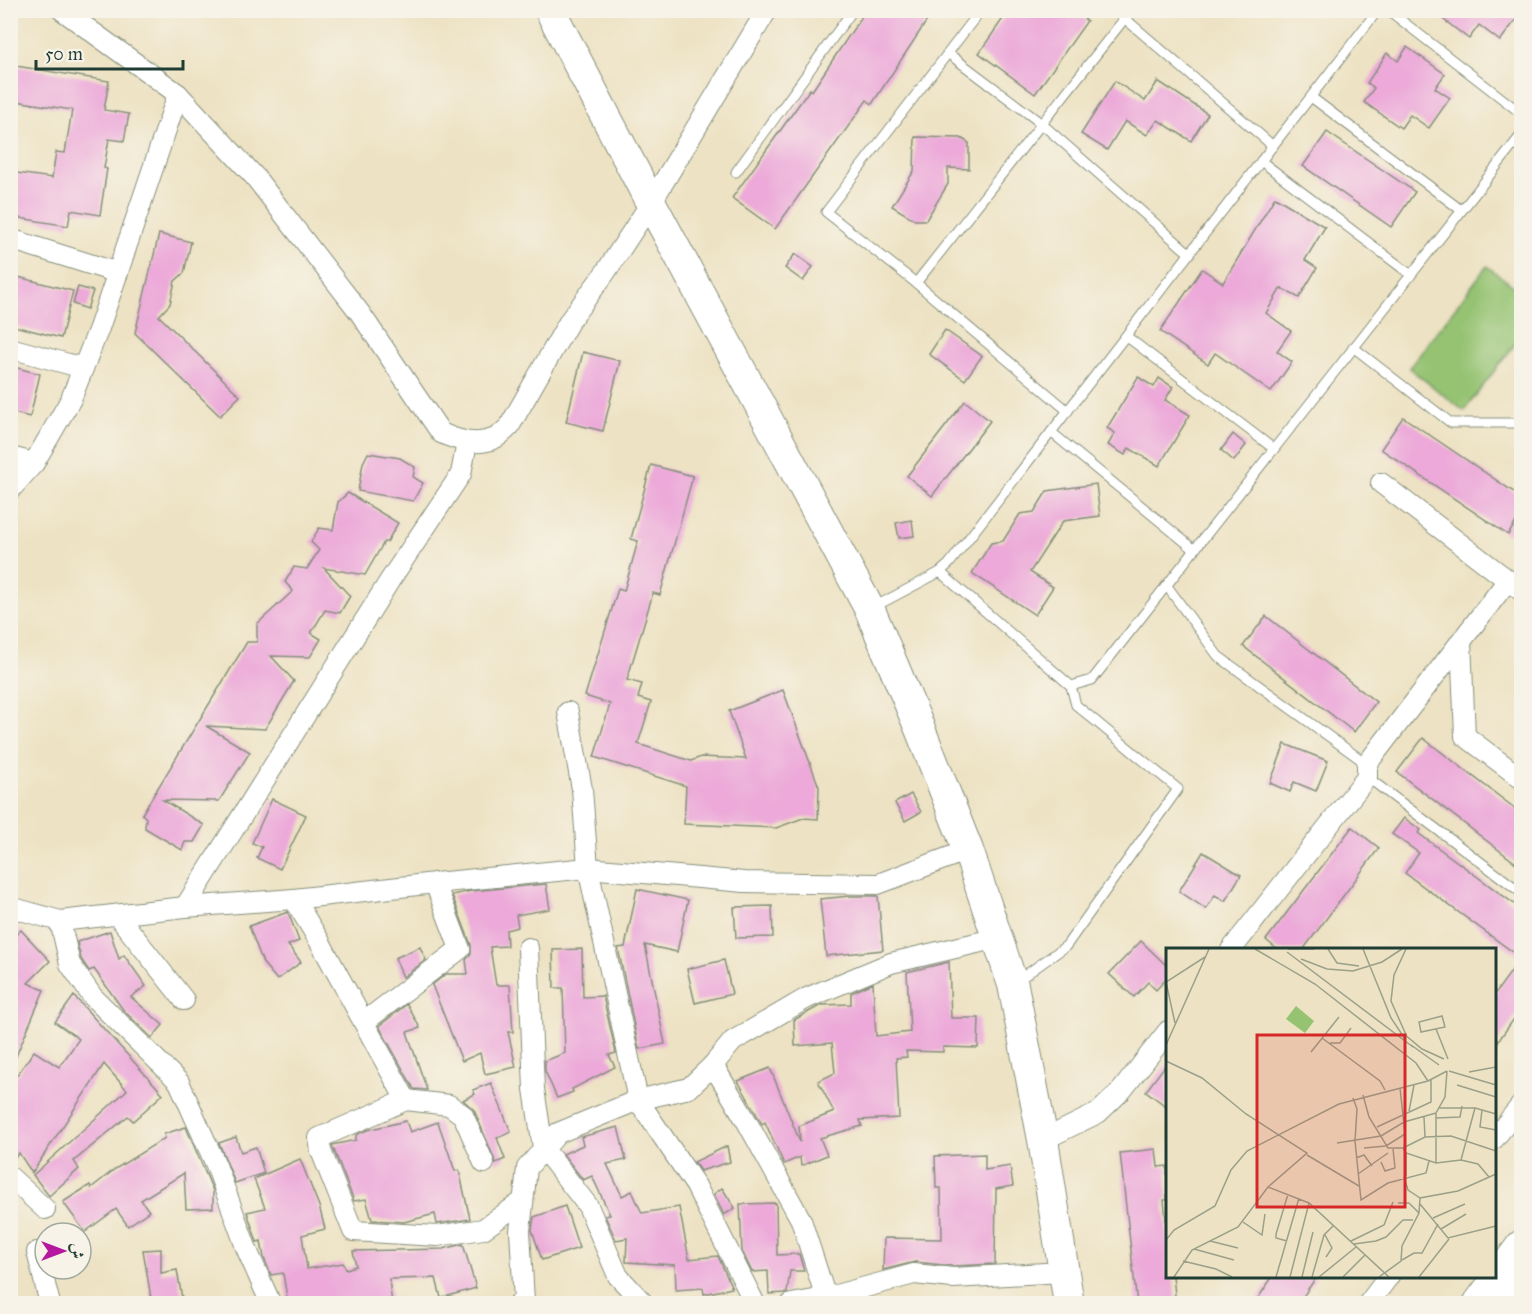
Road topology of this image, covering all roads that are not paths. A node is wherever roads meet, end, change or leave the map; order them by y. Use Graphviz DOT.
graph roads {
  1 [pos="62,10"];
  2 [pos="550,10"];
  3 [pos="767,10"];
  4 [pos="853,10"];
  5 [pos="981,10"];
  6 [pos="1115,10"];
  7 [pos="1378,10"];
  8 [pos="1388,10"];
  9 [pos="1125,18"];
  10 [pos="949,54"];
  11 [pos="178,94"];
  12 [pos="1311,97"];
  13 [pos="1521,114"];
  14 [pos="1042,124"];
  15 [pos="1521,134"];
  16 [pos="1273,146"];
  17 [pos="1261,161"];
  18 [pos="736,172"];
  19 [pos="651,203"];
  20 [pos="1461,210"];
  21 [pos="10,239"];
  22 [pos="1190,254"];
  23 [pos="118,273"];
  24 [pos="1410,274"];
  25 [pos="916,283"];
  26 [pos="1126,336"];
  27 [pos="1353,347"];
  28 [pos="10,348"];
  29 [pos="84,368"];
  30 [pos="1068,411"];
  31 [pos="1521,423"];
  32 [pos="1051,432"];
  33 [pos="467,442"];
  34 [pos="1274,449"];
  35 [pos="10,456"];
  36 [pos="34,463"];
  37 [pos="1381,483"];
  38 [pos="10,490"];
  39 [pos="1195,550"];
  40 [pos="940,572"];
  41 [pos="1167,585"];
  42 [pos="1514,586"];
  43 [pos="870,610"];
  44 [pos="1461,641"];
  45 [pos="1071,686"];
  46 [pos="568,712"];
  47 [pos="1367,770"];
  48 [pos="1521,779"];
  49 [pos="968,849"];
  50 [pos="588,868"];
  51 [pos="435,883"];
  52 [pos="1521,893"];
  53 [pos="294,899"];
  54 [pos="10,907"];
  55 [pos="185,907"];
  56 [pos="118,916"];
  57 [pos="60,921"];
  58 [pos="998,938"];
  59 [pos="528,948"];
  60 [pos="1233,948"];
  61 [pos="1013,985"];
  62 [pos="184,1000"];
  63 [pos="364,1022"];
  64 [pos="1166,1032"];
  65 [pos="713,1065"];
  66 [pos="406,1100"];
  67 [pos="638,1100"];
  68 [pos="1521,1104"];
  69 [pos="1496,1136"];
  70 [pos="1043,1140"];
  71 [pos="543,1148"];
  72 [pos="484,1163"];
  73 [pos="10,1177"];
  74 [pos="523,1201"];
  75 [pos="45,1209"];
  76 [pos="1521,1246"];
  77 [pos="1063,1272"];
  78 [pos="1388,1278"];
  79 [pos="44,1281"];
  80 [pos="1521,1294"];
  81 [pos="827,1301"];
  82 [pos="523,1303"];
  83 [pos="50,1304"];
  84 [pos="271,1304"];
  85 [pos="644,1304"];
  86 [pos="756,1304"];
  87 [pos="791,1304"];
  88 [pos="1069,1304"];
  89 [pos="1368,1304"];
  90 [pos="1479,1304"];
  91 [pos="1509,1304"];
  1 -- 11 [label="street"];
  2 -- 19 [label="main road"];
  3 -- 19 [label="street"];
  4 -- 18 [label="lane"];
  5 -- 10 [label="lane"];
  6 -- 9 [label="lane"];
  7 -- 12 [label="lane"];
  8 -- 13 [label="lane"];
  9 -- 14 [label="lane"];
  9 -- 16 [label="lane"];
  10 -- 14 [label="lane"];
  10 -- 25 [label="lane"];
  11 -- 23 [label="street"];
  11 -- 33 [label="street"];
  12 -- 16 [label="lane"];
  12 -- 20 [label="lane"];
  14 -- 22 [label="lane"];
  14 -- 25 [label="lane"];
  15 -- 20 [label="lane"];
  16 -- 17 [label="lane"];
  17 -- 22 [label="lane"];
  17 -- 24 [label="lane"];
  19 -- 33 [label="street"];
  19 -- 43 [label="main road"];
  20 -- 24 [label="lane"];
  21 -- 23 [label="street"];
  22 -- 26 [label="lane"];
  23 -- 29 [label="street"];
  24 -- 27 [label="lane"];
  25 -- 30 [label="lane"];
  26 -- 30 [label="lane"];
  26 -- 34 [label="lane"];
  27 -- 31 [label="lane"];
  27 -- 34 [label="lane"];
  28 -- 29 [label="street"];
  29 -- 36 [label="street"];
  30 -- 32 [label="lane"];
  32 -- 39 [label="lane"];
  32 -- 40 [label="lane"];
  33 -- 55 [label="street"];
  34 -- 39 [label="lane"];
  35 -- 36 [label="street"];
  36 -- 38 [label="street"];
  37 -- 42 [label="street"];
  39 -- 41 [label="lane"];
  40 -- 43 [label="lane"];
  40 -- 45 [label="lane"];
  41 -- 45 [label="lane"];
  41 -- 47 [label="lane"];
  42 -- 44 [label="street"];
  43 -- 49 [label="main road"];
  44 -- 47 [label="street"];
  44 -- 48 [label="street"];
  45 -- 61 [label="lane"];
  46 -- 50 [label="street"];
  47 -- 52 [label="lane"];
  47 -- 60 [label="street"];
  49 -- 50 [label="street"];
  49 -- 58 [label="main road"];
  50 -- 51 [label="street"];
  50 -- 67 [label="street"];
  51 -- 53 [label="street"];
  51 -- 63 [label="street"];
  53 -- 55 [label="street"];
  53 -- 63 [label="street"];
  54 -- 57 [label="street"];
  55 -- 56 [label="street"];
  56 -- 57 [label="street"];
  56 -- 62 [label="street"];
  57 -- 84 [label="street"];
  58 -- 61 [label="main road"];
  58 -- 65 [label="street"];
  59 -- 71 [label="street"];
  61 -- 70 [label="main road"];
  63 -- 66 [label="street"];
  64 -- 70 [label="street"];
  65 -- 67 [label="street"];
  65 -- 81 [label="street"];
  66 -- 72 [label="street"];
  66 -- 74 [label="street"];
  67 -- 71 [label="street"];
  67 -- 86 [label="street"];
  68 -- 69 [label="street"];
  70 -- 77 [label="main road"];
  71 -- 74 [label="street"];
  71 -- 85 [label="street"];
  73 -- 75 [label="street"];
  74 -- 82 [label="street"];
  76 -- 90 [label="highway"];
  77 -- 81 [label="street"];
  77 -- 88 [label="main road"];
  78 -- 89 [label="street"];
  79 -- 83 [label="street"];
  80 -- 91 [label="main road"];
  81 -- 87 [label="street"];
}
